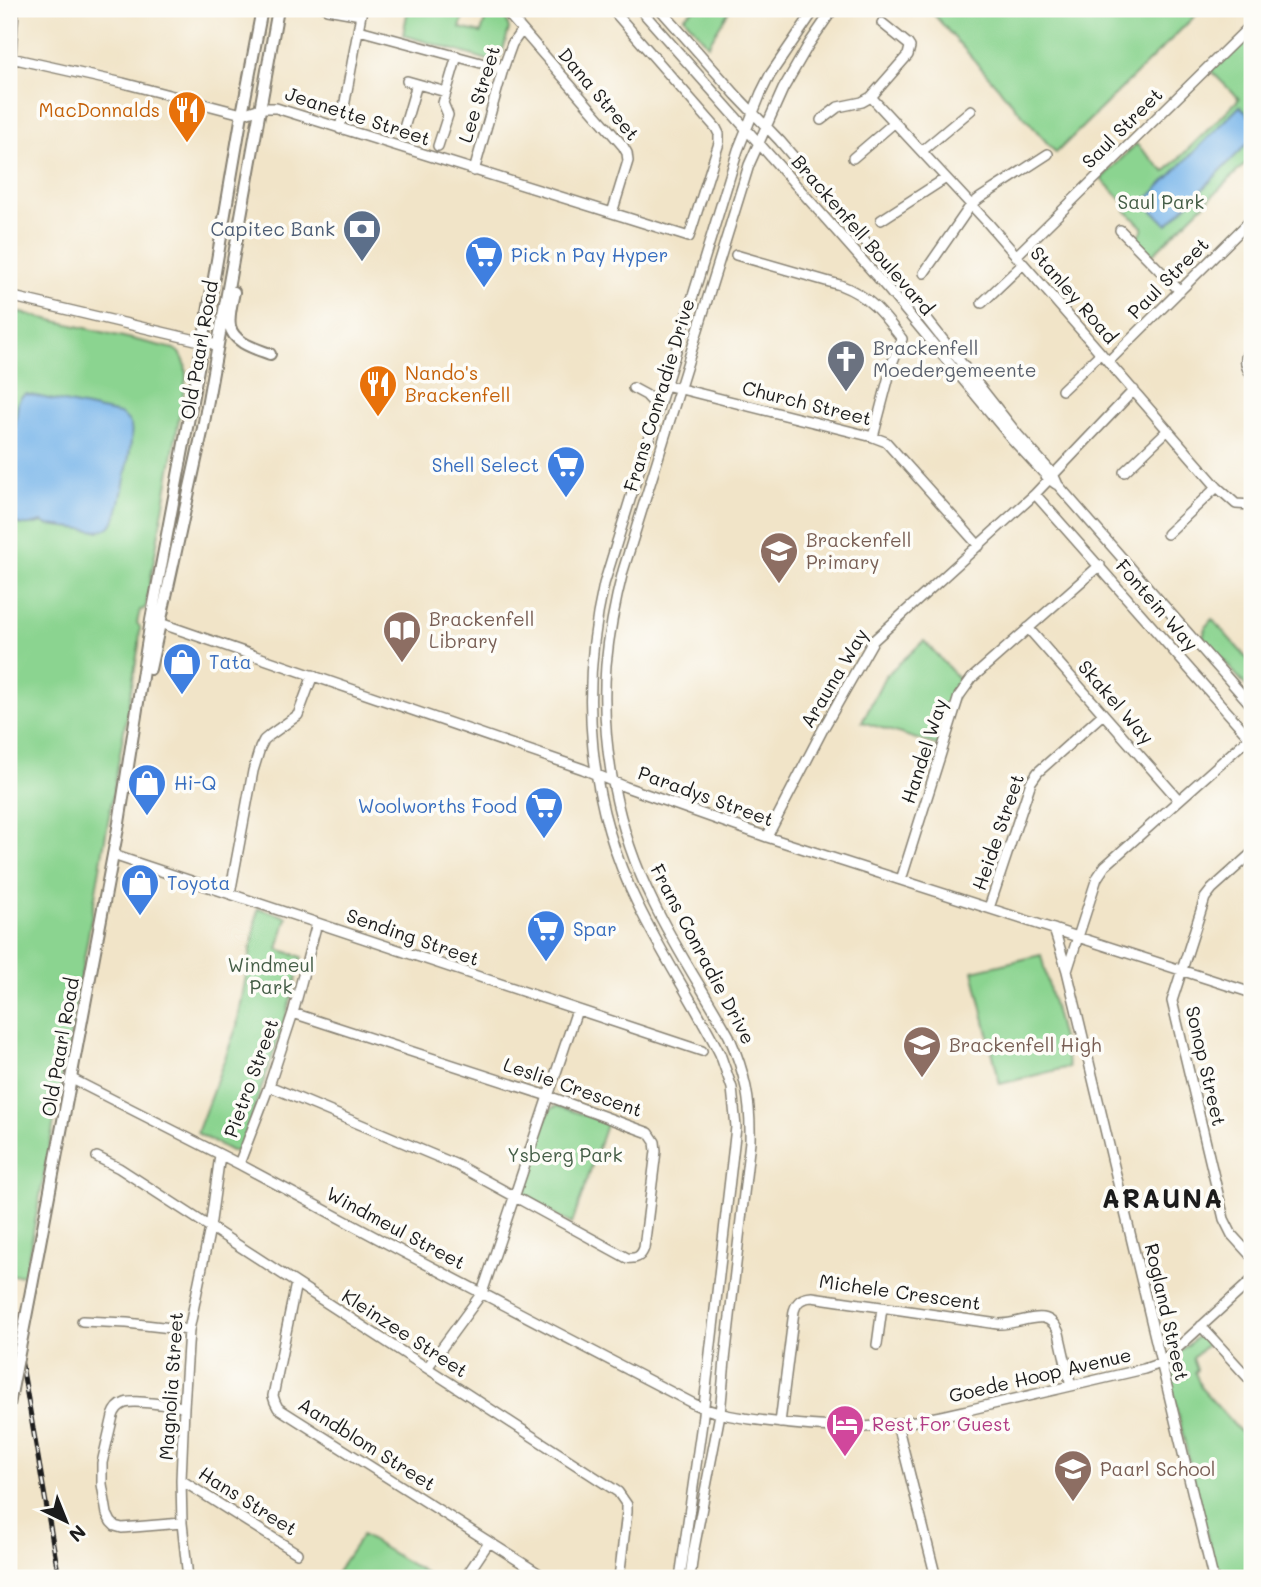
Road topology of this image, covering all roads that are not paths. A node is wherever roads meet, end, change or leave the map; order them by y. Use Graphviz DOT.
graph roads {
  1 [pos="13,9"];
  2 [pos="262,9"];
  3 [pos="278,9"];
  4 [pos="327,9"];
  5 [pos="504,9"];
  6 [pos="612,9"];
  7 [pos="640,9"];
  8 [pos="660,9"];
  9 [pos="815,9"];
  10 [pos="833,9"];
  11 [pos="362,12"];
  12 [pos="882,23"];
  13 [pos="1252,24"];
  14 [pos="359,30"];
  15 [pos="522,30"];
  16 [pos="457,56"];
  17 [pos="11,58"];
  18 [pos="503,69"];
  19 [pos="9,86"];
  20 [pos="446,92"];
  21 [pos="871,97"];
  22 [pos="261,108"];
  23 [pos="971,110"];
  24 [pos="753,113"];
  25 [pos="242,114"];
  26 [pos="821,120"];
  27 [pos="895,122"];
  28 [pos="765,127"];
  29 [pos="340,128"];
  30 [pos="746,129"];
  31 [pos="402,135"];
  32 [pos="759,143"];
  33 [pos="439,146"];
  34 [pos="922,151"];
  35 [pos="1048,154"];
  36 [pos="853,158"];
  37 [pos="474,171"];
  38 [pos="946,178"];
  39 [pos="971,205"];
  40 [pos="612,213"];
  41 [pos="1252,219"];
  42 [pos="881,220"];
  43 [pos="1120,230"];
  44 [pos="234,255"];
  45 [pos="736,255"];
  46 [pos="1019,260"];
  47 [pos="924,273"];
  48 [pos="1180,291"];
  49 [pos="9,296"];
  50 [pos="982,303"];
  51 [pos="203,342"];
  52 [pos="217,345"];
  53 [pos="1252,346"];
  54 [pos="1101,353"];
  55 [pos="270,354"];
  56 [pos="1109,361"];
  57 [pos="1252,375"];
  58 [pos="664,385"];
  59 [pos="633,388"];
  60 [pos="680,389"];
  61 [pos="1062,390"];
  62 [pos="1134,390"];
  63 [pos="658,408"];
  64 [pos="1168,430"];
  65 [pos="873,437"];
  66 [pos="1124,472"];
  67 [pos="1051,477"];
  68 [pos="1217,487"];
  69 [pos="1035,494"];
  70 [pos="1252,505"];
  71 [pos="1167,534"];
  72 [pos="979,546"];
  73 [pos="1100,565"];
  74 [pos="156,621"];
  75 [pos="1028,628"];
  76 [pos="313,676"];
  77 [pos="1252,706"];
  78 [pos="1104,714"];
  79 [pos="1251,738"];
  80 [pos="597,775"];
  81 [pos="612,781"];
  82 [pos="1178,799"];
  83 [pos="767,837"];
  84 [pos="1252,853"];
  85 [pos="113,855"];
  86 [pos="901,880"];
  87 [pos="230,894"];
  88 [pos="989,908"];
  89 [pos="317,923"];
  90 [pos="1054,929"];
  91 [pos="1079,937"];
  92 [pos="1181,970"];
  93 [pos="1067,971"];
  94 [pos="1252,993"];
  95 [pos="577,1010"];
  96 [pos="293,1013"];
  97 [pos="702,1051"];
  98 [pos="72,1079"];
  99 [pos="269,1086"];
  100 [pos="548,1096"];
  101 [pos="220,1156"];
  102 [pos="97,1157"];
  103 [pos="239,1164"];
  104 [pos="514,1198"];
  105 [pos="210,1228"];
  106 [pos="1252,1258"];
  107 [pos="1252,1280"];
  108 [pos="296,1283"];
  109 [pos="482,1293"];
  110 [pos="882,1308"];
  111 [pos="82,1321"];
  112 [pos="1201,1325"];
  113 [pos="189,1330"];
  114 [pos="877,1345"];
  115 [pos="1161,1363"];
  116 [pos="428,1368"];
  117 [pos="1252,1382"];
  118 [pos="1070,1386"];
  119 [pos="9,1405"];
  120 [pos="184,1407"];
  121 [pos="703,1409"];
  122 [pos="720,1414"];
  123 [pos="780,1423"];
  124 [pos="897,1423"];
  125 [pos="181,1480"];
  126 [pos="182,1523"];
  127 [pos="489,1542"];
  128 [pos="297,1553"];
  129 [pos="188,1578"];
  130 [pos="465,1578"];
  131 [pos="546,1578"];
  132 [pos="620,1578"];
  133 [pos="680,1578"];
  134 [pos="691,1578"];
  135 [pos="936,1578"];
  136 [pos="1213,1578"];
  1 -- 17 [label="street"];
  2 -- 25 [label="main road, Old Paarl Road"];
  3 -- 22 [label="main road, Old Paarl Road"];
  4 -- 11 [label="street"];
  5 -- 15 [label="street, Dana Street"];
  6 -- 40 [label="street, Jeanette Street"];
  7 -- 30 [label="street, Brackenfell Boulevard"];
  8 -- 24 [label="street, Brackenfell Boulevard"];
  9 -- 24 [label="street, Frans Conradie Drive"];
  10 -- 28 [label="street, Frans Conradie Drive"];
  11 -- 14 [label="street"];
  12 -- 21 [label="street"];
  13 -- 46 [label="street, Saul Street"];
  14 -- 16 [label="street"];
  14 -- 29 [label="street"];
  15 -- 18 [label="street, Lee Street"];
  15 -- 40 [label="street, Dana Street"];
  16 -- 18 [label="street"];
  16 -- 20 [label="street"];
  17 -- 19 [label="street"];
  17 -- 25 [label="street"];
  18 -- 37 [label="street, Lee Street"];
  20 -- 31 [label="street"];
  20 -- 33 [label="street"];
  21 -- 26 [label="street"];
  21 -- 27 [label="street, Stanley Road"];
  22 -- 25 [label="street, Jeanette Street"];
  22 -- 29 [label="street, Jeanette Street"];
  22 -- 44 [label="main road, Old Paarl Road"];
  23 -- 34 [label="street"];
  24 -- 28 [label="street, Brackenfell Boulevard"];
  24 -- 30 [label="street, Frans Conradie Drive"];
  25 -- 51 [label="main road, Old Paarl Road"];
  27 -- 34 [label="street, Stanley Road"];
  27 -- 36 [label="street"];
  28 -- 32 [label="street, Frans Conradie Drive"];
  28 -- 67 [label="street, Brackenfell Boulevard"];
  29 -- 37 [label="street, Jeanette Street"];
  30 -- 32 [label="street, Brackenfell Boulevard"];
  30 -- 58 [label="street, Frans Conradie Drive"];
  32 -- 60 [label="street, Frans Conradie Drive"];
  32 -- 67 [label="street, Brackenfell Boulevard"];
  34 -- 38 [label="street, Stanley Road"];
  35 -- 39 [label="street"];
  37 -- 40 [label="street, Jeanette Street"];
  38 -- 39 [label="street, Stanley Road"];
  38 -- 42 [label="street"];
  39 -- 46 [label="street, Stanley Road"];
  39 -- 47 [label="street"];
  41 -- 48 [label="street, Paul Street"];
  43 -- 48 [label="street"];
  44 -- 52 [label="main road, Old Paarl Road"];
  44 -- 55 [label="main road"];
  45 -- 65 [label="street"];
  46 -- 50 [label="street, Saul Street"];
  46 -- 54 [label="street, Stanley Road"];
  48 -- 56 [label="street, Paul Street"];
  49 -- 51 [label="street"];
  51 -- 52 [label="street"];
  51 -- 74 [label="main road, Old Paarl Road"];
  52 -- 74 [label="main road, Old Paarl Road"];
  53 -- 57 [label="street"];
  54 -- 56 [label="street, Stanley Road"];
  54 -- 61 [label="street"];
  56 -- 62 [label="street, Stanley Road"];
  58 -- 60 [label="street, Church Street"];
  58 -- 63 [label="street, Frans Conradie Drive"];
  59 -- 63 [label="street"];
  60 -- 65 [label="street, Church Street"];
  60 -- 81 [label="street, Frans Conradie Drive"];
  62 -- 64 [label="street, Stanley Road"];
  62 -- 67 [label="street"];
  63 -- 80 [label="street, Frans Conradie Drive"];
  64 -- 66 [label="street"];
  64 -- 68 [label="street, Stanley Road"];
  65 -- 72 [label="street, Church Street"];
  67 -- 69 [label="street, Arauna Way"];
  67 -- 77 [label="street, Brackenfell Boulevard"];
  68 -- 70 [label="street, Stanley Road"];
  68 -- 71 [label="street"];
  69 -- 72 [label="street, Arauna Way"];
  69 -- 73 [label="street, Fontein Way"];
  72 -- 83 [label="street, Arauna Way"];
  73 -- 75 [label="street, Handel Way"];
  73 -- 79 [label="street, Fontein Way"];
  74 -- 76 [label="street, Paradys Street"];
  74 -- 85 [label="main road, Old Paarl Road"];
  75 -- 78 [label="street, Skakel Way"];
  75 -- 86 [label="street, Handel Way"];
  76 -- 80 [label="street, Paradys Street"];
  76 -- 87 [label="street"];
  78 -- 82 [label="street, Skakel Way"];
  78 -- 88 [label="street, Heide Street"];
  79 -- 82 [label="street"];
  80 -- 81 [label="street, Paradys Street"];
  80 -- 121 [label="street, Frans Conradie Drive"];
  81 -- 83 [label="street, Paradys Street"];
  81 -- 122 [label="street, Frans Conradie Drive"];
  82 -- 91 [label="street"];
  83 -- 86 [label="street, Paradys Street"];
  84 -- 92 [label="street, Sonop Street"];
  85 -- 87 [label="street, Sending Street"];
  85 -- 98 [label="main road, Old Paarl Road"];
  86 -- 88 [label="street, Paradys Street"];
  87 -- 89 [label="street, Sending Street"];
  88 -- 90 [label="street, Paradys Street"];
  89 -- 95 [label="street, Sending Street"];
  89 -- 96 [label="street, Pietro Street"];
  90 -- 91 [label="street, Paradys Street"];
  90 -- 93 [label="street, Rogland Street"];
  91 -- 92 [label="street, Paradys Street"];
  91 -- 93 [label="street"];
  92 -- 94 [label="street, Paradys Street"];
  92 -- 106 [label="street, Sonop Street"];
  93 -- 115 [label="street, Rogland Street"];
  95 -- 97 [label="street, Sending Street"];
  95 -- 100 [label="street"];
  96 -- 99 [label="street, Pietro Street"];
  96 -- 100 [label="street, Leslie Crescent"];
  98 -- 101 [label="street, Windmeul Street"];
  98 -- 119 [label="main road, Old Paarl Road, bridge"];
  99 -- 103 [label="street, Pietro Street"];
  99 -- 104 [label="street, Leslie Crescent"];
  100 -- 104 [label="street"];
  100 -- 104 [label="street, Leslie Crescent"];
  101 -- 103 [label="street, Windmeul Street"];
  101 -- 105 [label="street, Magnolia Street"];
  102 -- 105 [label="street, Kleinzee Street"];
  103 -- 109 [label="street, Windmeul Street"];
  104 -- 109 [label="street"];
  105 -- 108 [label="street, Kleinzee Street"];
  105 -- 113 [label="street, Magnolia Street"];
  107 -- 112 [label="street, Goede Hoop Avenue"];
  108 -- 116 [label="street, Kleinzee Street"];
  108 -- 127 [label="street, Aandblom Street"];
  109 -- 116 [label="street"];
  109 -- 121 [label="street, Windmeul Street"];
  110 -- 114 [label="street"];
  110 -- 118 [label="street, Michele Crescent"];
  110 -- 123 [label="street, Michele Crescent"];
  111 -- 113 [label="street"];
  112 -- 115 [label="street, Goede Hoop Avenue"];
  112 -- 117 [label="street"];
  113 -- 120 [label="street, Magnolia Street"];
  115 -- 118 [label="street, Goede Hoop Avenue"];
  115 -- 136 [label="street, Rogland Street"];
  116 -- 132 [label="street, Kleinzee Street"];
  118 -- 124 [label="street, Goede Hoop Avenue"];
  120 -- 125 [label="street, Magnolia Street"];
  120 -- 126 [label="street"];
  121 -- 122 [label="street, Windmeul Street"];
  121 -- 133 [label="street, Frans Conradie Drive"];
  122 -- 123 [label="street, Goede Hoop Avenue"];
  122 -- 134 [label="street, Frans Conradie Drive"];
  123 -- 124 [label="street, Goede Hoop Avenue"];
  124 -- 135 [label="street"];
  125 -- 126 [label="street, Magnolia Street"];
  125 -- 128 [label="street, Hans Street"];
  126 -- 129 [label="street, Magnolia Street"];
  127 -- 130 [label="street"];
  127 -- 131 [label="street, Aandblom Street"];
}
